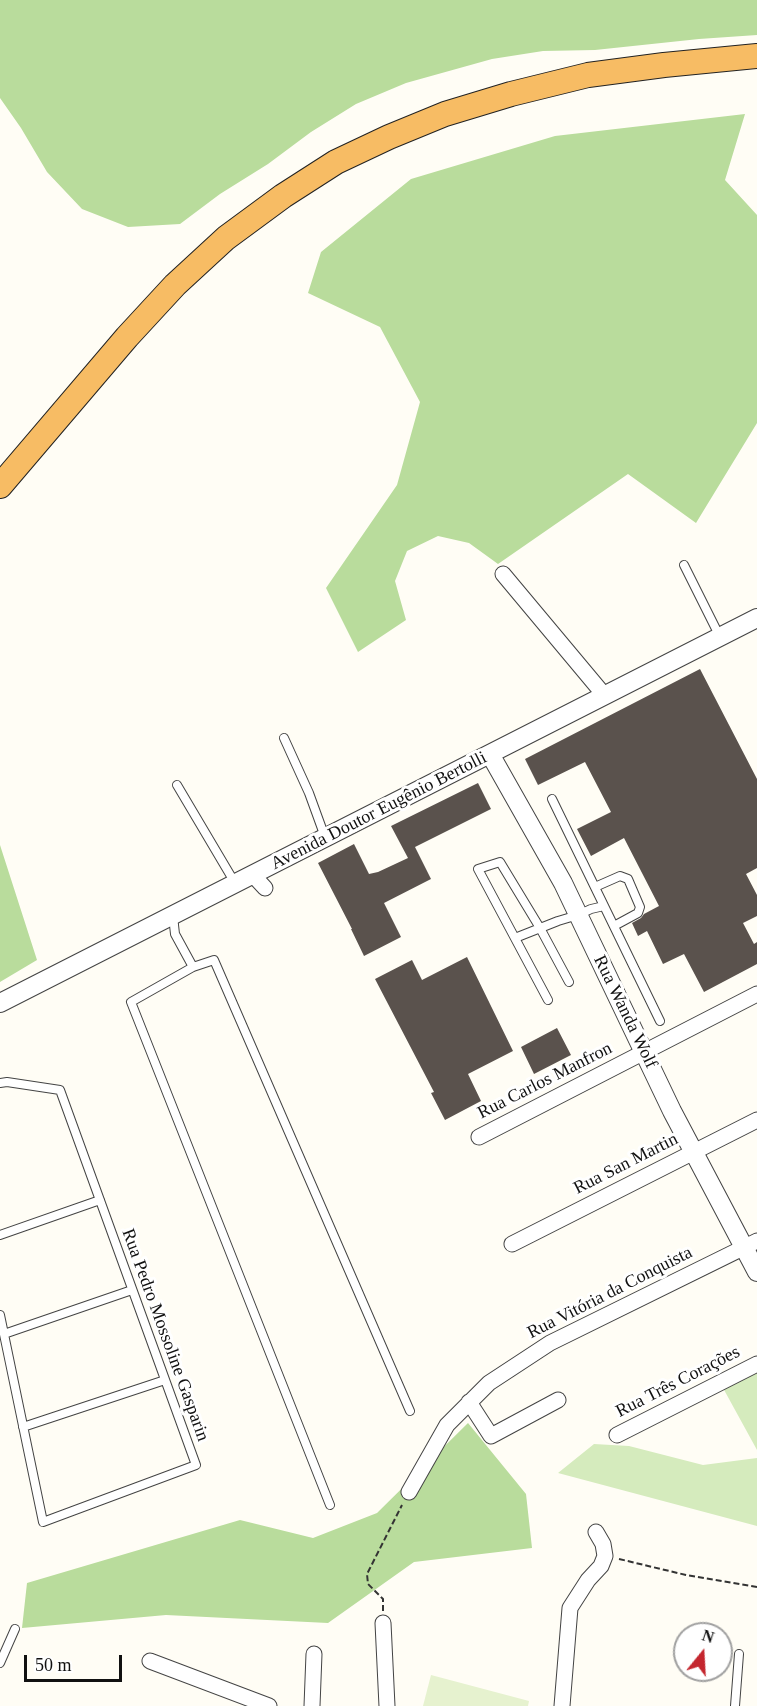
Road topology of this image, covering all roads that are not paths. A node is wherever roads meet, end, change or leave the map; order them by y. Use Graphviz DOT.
graph roads {
  1 [pos="757,56"];
  2 [pos="0,486"];
  3 [pos="684,565"];
  4 [pos="503,574"];
  5 [pos="757,618"];
  6 [pos="720,637"];
  7 [pos="605,696"];
  8 [pos="284,738"];
  9 [pos="490,754"];
  10 [pos="177,785"];
  11 [pos="552,799"];
  12 [pos="326,838"];
  13 [pos="235,884"];
  14 [pos="595,887"];
  15 [pos="604,906"];
  16 [pos="579,915"];
  17 [pos="173,916"];
  18 [pos="614,926"];
  19 [pos="540,928"];
  20 [pos="515,938"];
  21 [pos="193,967"];
  22 [pos="569,982"];
  23 [pos="757,994"];
  24 [pos="548,1000"];
  25 [pos="0,1003"];
  26 [pos="660,1021"];
  27 [pos="644,1052"];
  28 [pos="0,1083"];
  29 [pos="757,1120"];
  30 [pos="479,1137"];
  31 [pos="694,1151"];
  32 [pos="100,1200"];
  33 [pos="0,1235"];
  34 [pos="512,1244"];
  35 [pos="750,1244"];
  36 [pos="757,1272"];
  37 [pos="132,1290"];
  38 [pos="0,1315"];
  39 [pos="4,1334"];
  40 [pos="757,1364"];
  41 [pos="165,1380"];
  42 [pos="558,1400"];
  43 [pos="469,1402"];
  44 [pos="410,1411"];
  45 [pos="23,1427"];
  46 [pos="617,1436"];
  47 [pos="409,1492"];
  48 [pos="330,1505"];
  49 [pos="596,1532"];
  50 [pos="383,1623"];
  51 [pos="15,1629"];
  52 [pos="314,1654"];
  53 [pos="739,1654"];
  54 [pos="150,1661"];
  55 [pos="0,1664"];
  56 [pos="269,1706"];
  57 [pos="312,1706"];
  58 [pos="387,1706"];
  59 [pos="562,1706"];
  60 [pos="735,1706"];
  1 -- 2 [label="highway"];
  3 -- 6 [label="lane"];
  4 -- 7 [label="street"];
  5 -- 6 [label="street, Avenida Doutor Eugênio Bertolli"];
  6 -- 7 [label="street, Avenida Doutor Eugênio Bertolli"];
  7 -- 9 [label="street, Avenida Doutor Eugênio Bertolli"];
  8 -- 12 [label="lane"];
  9 -- 12 [label="street, Avenida Doutor Eugênio Bertolli"];
  9 -- 16 [label="street, Rua Wanda Wolf"];
  10 -- 13 [label="lane"];
  11 -- 14 [label="lane"];
  12 -- 13 [label="street, Avenida Doutor Eugênio Bertolli"];
  13 -- 17 [label="street, Avenida Doutor Eugênio Bertolli"];
  14 -- 15 [label="lane"];
  14 -- 18 [label="lane"];
  15 -- 16 [label="lane"];
  15 -- 18 [label="lane"];
  16 -- 19 [label="lane"];
  16 -- 27 [label="street, Rua Wanda Wolf"];
  17 -- 21 [label="lane"];
  17 -- 25 [label="street, Avenida Doutor Eugênio Bertolli"];
  18 -- 26 [label="lane"];
  19 -- 20 [label="lane"];
  19 -- 20 [label="lane"];
  19 -- 22 [label="lane"];
  20 -- 24 [label="lane"];
  21 -- 44 [label="lane"];
  21 -- 48 [label="lane"];
  23 -- 27 [label="street, Rua Carlos Manfron"];
  27 -- 30 [label="street, Rua Carlos Manfron"];
  27 -- 31 [label="street, Rua Wanda Wolf"];
  28 -- 32 [label="lane, Rua Pedro Mossoline Gasparin"];
  29 -- 31 [label="street, Rua San Martin"];
  31 -- 34 [label="street, Rua San Martin"];
  31 -- 35 [label="street, Rua Wanda Wolf"];
  32 -- 33 [label="lane"];
  32 -- 37 [label="lane, Rua Pedro Mossoline Gasparin"];
  35 -- 36 [label="street, Rua Wanda Wolf"];
  35 -- 43 [label="street, Rua Vitória da Conquista"];
  37 -- 39 [label="lane"];
  37 -- 41 [label="lane, Rua Pedro Mossoline Gasparin"];
  38 -- 39 [label="lane, Rua Pedro Mossoline Gasparin"];
  39 -- 45 [label="lane, Rua Pedro Mossoline Gasparin"];
  40 -- 46 [label="street, Rua Três Corações"];
  41 -- 45 [label="lane"];
  41 -- 45 [label="lane, Rua Pedro Mossoline Gasparin"];
  42 -- 43 [label="street"];
  43 -- 47 [label="street, Rua Vitória da Conquista"];
  49 -- 59 [label="street"];
  50 -- 58 [label="street"];
  51 -- 55 [label="lane"];
  52 -- 57 [label="street"];
  53 -- 60 [label="lane"];
  54 -- 56 [label="street"];
}
